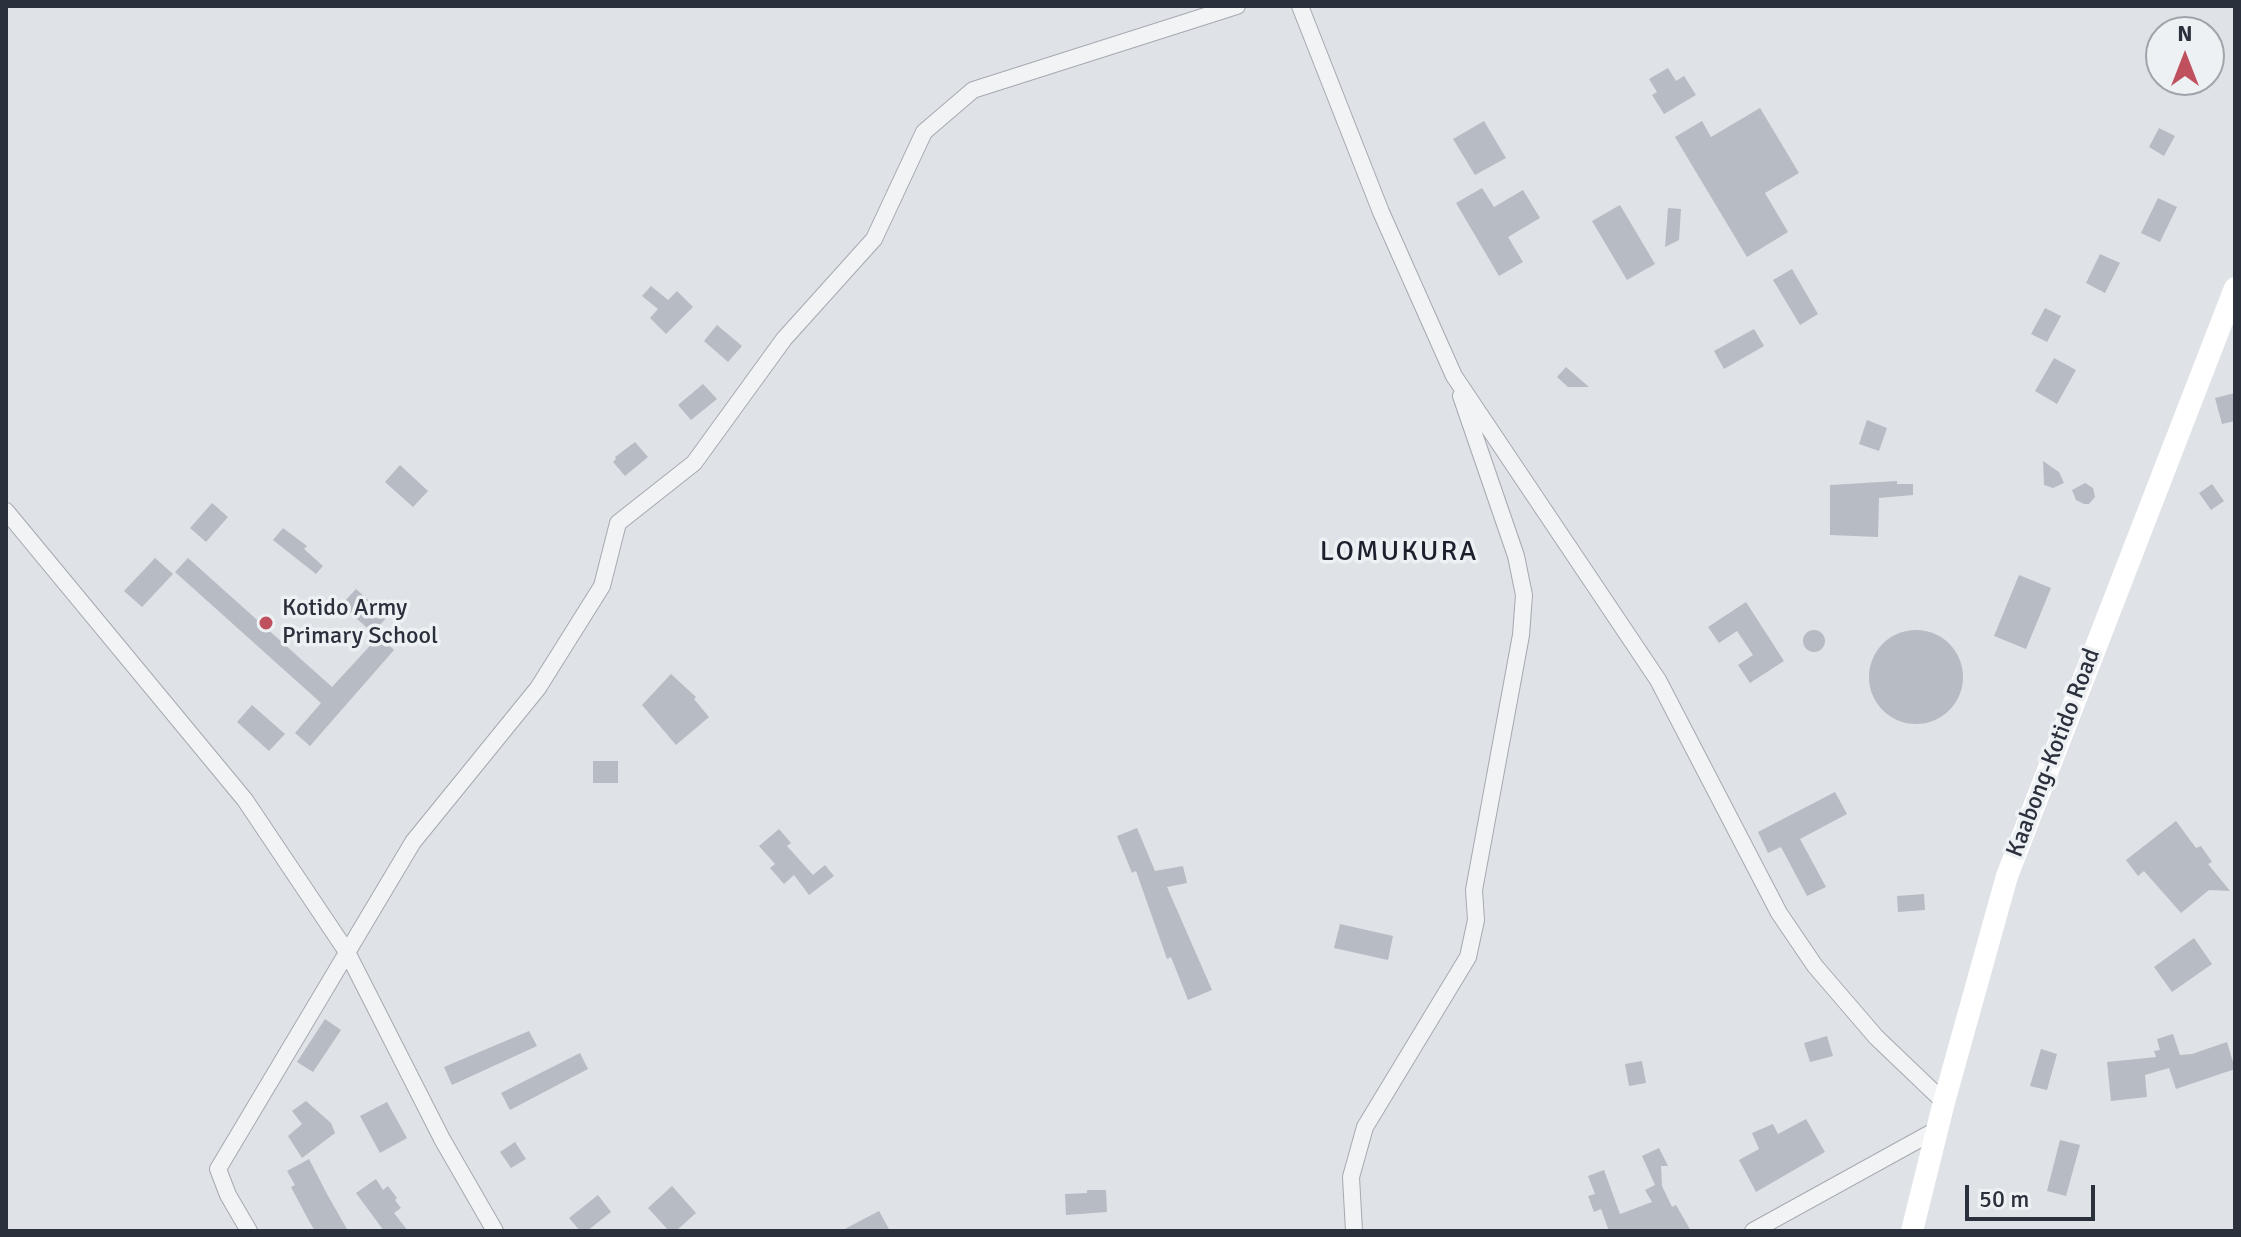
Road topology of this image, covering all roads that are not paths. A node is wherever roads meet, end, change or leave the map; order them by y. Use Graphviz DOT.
graph roads {
  1 [pos="1237,6"];
  2 [pos="1300,6"];
  3 [pos="2235,288"];
  4 [pos="1454,376"];
  5 [pos="6,511"];
  6 [pos="347,952"];
  7 [pos="1944,1102"];
  8 [pos="1938,1129"];
  9 [pos="249,1231"];
  10 [pos="495,1231"];
  11 [pos="1354,1231"];
  12 [pos="1753,1231"];
  13 [pos="1912,1231"];
  1 -- 6 [label="street"];
  2 -- 4 [label="street"];
  3 -- 7 [label="street, Kaabong-Kotido Road"];
  4 -- 7 [label="street"];
  4 -- 11 [label="street"];
  5 -- 6 [label="street"];
  6 -- 9 [label="street"];
  6 -- 10 [label="street"];
  7 -- 8 [label="street, Kaabong-Kotido Road"];
  8 -- 12 [label="street"];
  8 -- 13 [label="street, Kaabong-Kotido Road"];
}
